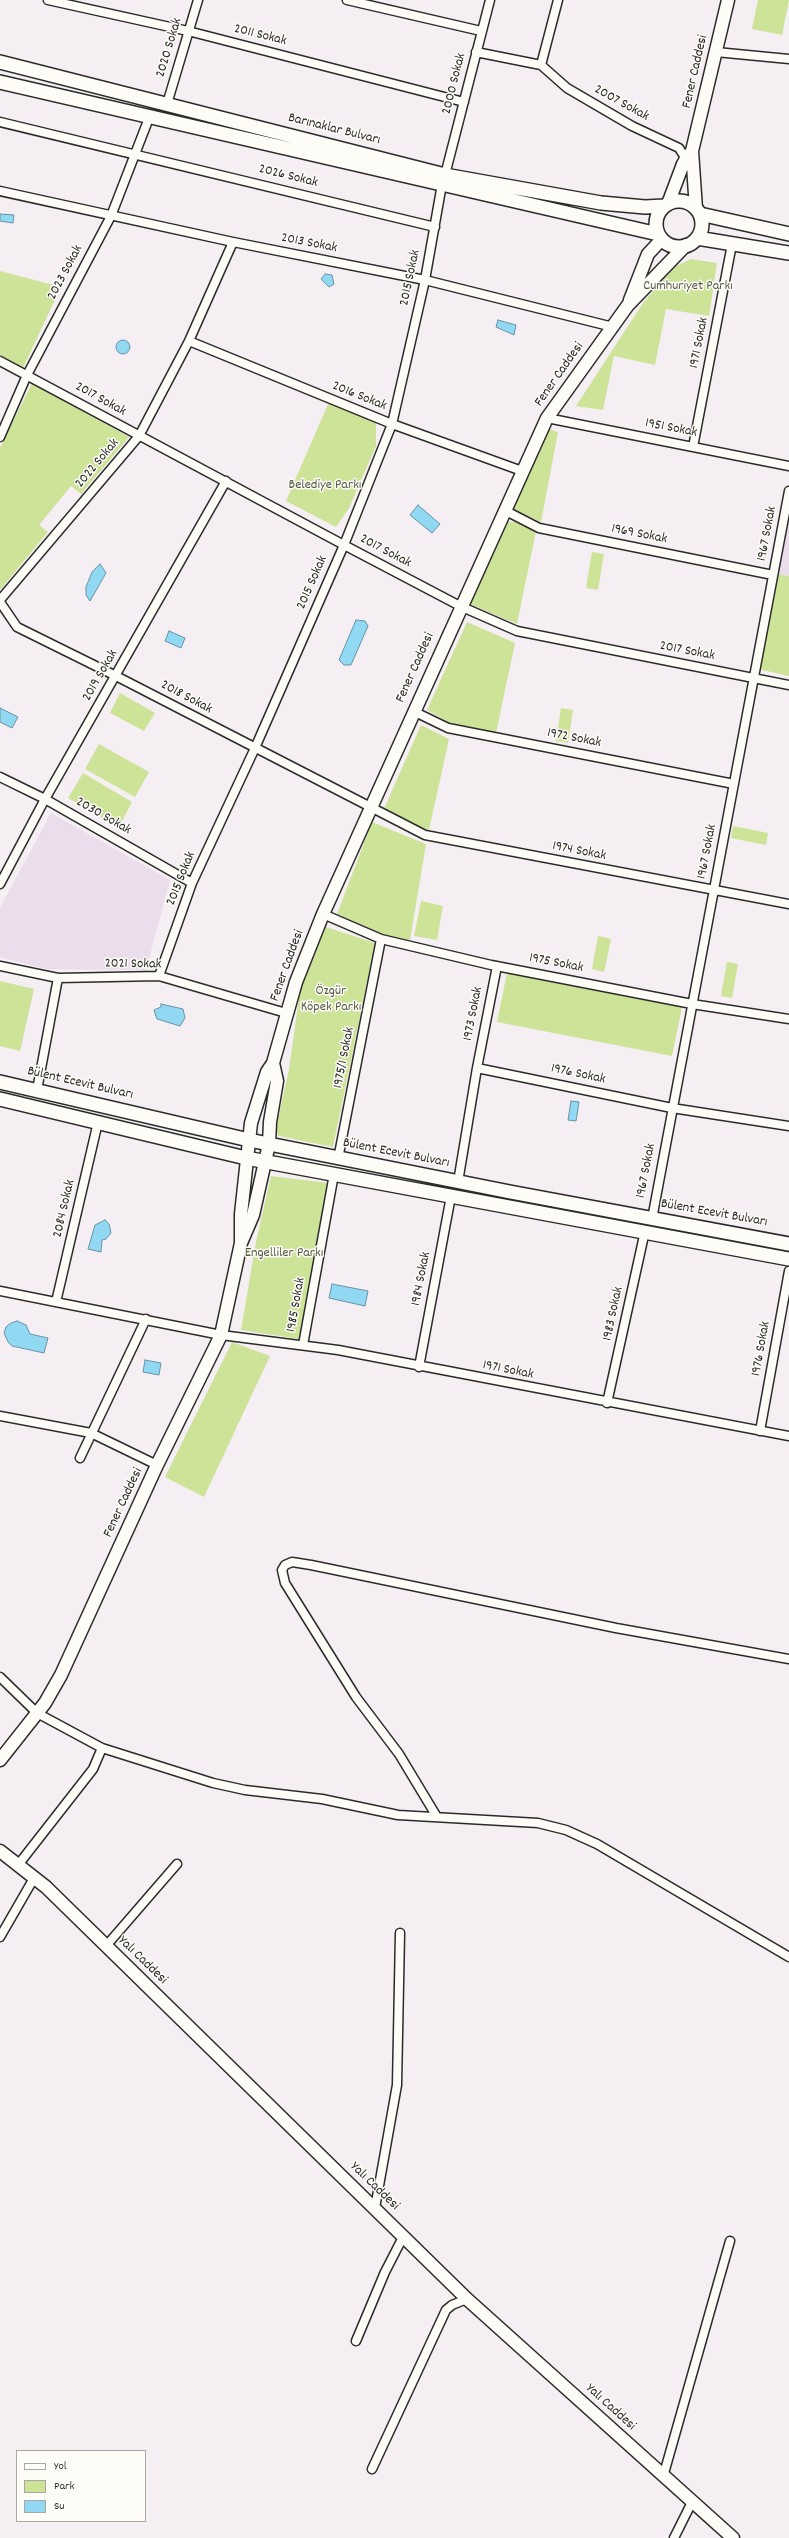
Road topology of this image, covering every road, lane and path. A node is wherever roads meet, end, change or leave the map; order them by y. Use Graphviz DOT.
graph roads {
  1 [pos="48,0"];
  2 [pos="198,0"];
  3 [pos="347,0"];
  4 [pos="490,0"];
  5 [pos="558,0"];
  6 [pos="728,0"];
  7 [pos="188,31"];
  8 [pos="481,31"];
  9 [pos="476,52"];
  10 [pos="716,52"];
  11 [pos="789,59"];
  12 [pos="0,62"];
  13 [pos="541,65"];
  14 [pos="0,82"];
  15 [pos="464,102"];
  16 [pos="167,104"];
  17 [pos="149,118"];
  18 [pos="0,122"];
  19 [pos="692,151"];
  20 [pos="135,154"];
  21 [pos="683,164"];
  22 [pos="444,179"];
  23 [pos="0,191"];
  24 [pos="666,205"];
  25 [pos="698,212"];
  26 [pos="111,216"];
  27 [pos="434,226"];
  28 [pos="789,234"];
  29 [pos="660,236"];
  30 [pos="697,238"];
  31 [pos="233,242"];
  32 [pos="732,244"];
  33 [pos="686,245"];
  34 [pos="789,253"];
  35 [pos="425,280"];
  36 [pos="628,305"];
  37 [pos="613,327"];
  38 [pos="188,341"];
  39 [pos="0,360"];
  40 [pos="27,375"];
  41 [pos="547,418"];
  42 [pos="392,424"];
  43 [pos="139,436"];
  44 [pos="0,437"];
  45 [pos="693,447"];
  46 [pos="789,466"];
  47 [pos="522,471"];
  48 [pos="226,481"];
  49 [pos="789,491"];
  50 [pos="504,510"];
  51 [pos="344,546"];
  52 [pos="773,575"];
  53 [pos="0,601"];
  54 [pos="460,606"];
  55 [pos="116,676"];
  56 [pos="754,679"];
  57 [pos="789,685"];
  58 [pos="414,711"];
  59 [pos="255,748"];
  60 [pos="0,776"];
  61 [pos="734,784"];
  62 [pos="45,799"];
  63 [pos="370,806"];
  64 [pos="192,883"];
  65 [pos="0,884"];
  66 [pos="714,891"];
  67 [pos="789,904"];
  68 [pos="323,914"];
  69 [pos="381,939"];
  70 [pos="0,966"];
  71 [pos="497,966"];
  72 [pos="159,976"];
  73 [pos="58,978"];
  74 [pos="692,1004"];
  75 [pos="286,1013"];
  76 [pos="789,1019"];
  77 [pos="273,1063"];
  78 [pos="477,1068"];
  79 [pos="0,1082"];
  80 [pos="37,1090"];
  81 [pos="0,1099"];
  82 [pos="672,1108"];
  83 [pos="98,1122"];
  84 [pos="789,1126"];
  85 [pos="249,1140"];
  86 [pos="269,1144"];
  87 [pos="246,1158"];
  88 [pos="338,1158"];
  89 [pos="265,1161"];
  90 [pos="334,1174"];
  91 [pos="458,1182"];
  92 [pos="452,1196"];
  93 [pos="652,1219"];
  94 [pos="645,1231"];
  95 [pos="241,1243"];
  96 [pos="789,1244"];
  97 [pos="789,1259"];
  98 [pos="789,1271"];
  99 [pos="0,1291"];
  100 [pos="56,1302"];
  101 [pos="146,1320"];
  102 [pos="221,1335"];
  103 [pos="303,1345"];
  104 [pos="419,1367"];
  105 [pos="607,1403"];
  106 [pos="0,1416"];
  107 [pos="760,1431"];
  108 [pos="92,1433"];
  109 [pos="789,1436"];
  110 [pos="80,1458"];
  111 [pos="157,1465"];
  112 [pos="789,1659"];
  113 [pos="0,1677"];
  114 [pos="38,1713"];
  115 [pos="102,1748"];
  116 [pos="0,1760"];
  117 [pos="437,1817"];
  118 [pos="0,1851"];
  119 [pos="177,1864"];
  120 [pos="18,1865"];
  121 [pos="34,1878"];
  122 [pos="400,1933"];
  123 [pos="0,1937"];
  124 [pos="106,1946"];
  125 [pos="789,1957"];
  126 [pos="375,2208"];
  127 [pos="403,2237"];
  128 [pos="730,2241"];
  129 [pos="467,2299"];
  130 [pos="356,2341"];
  131 [pos="372,2469"];
  132 [pos="663,2477"];
  133 [pos="692,2502"];
  134 [pos="674,2538"];
  135 [pos="733,2538"];
  1 -- 7 [label="street, 2011 Sokak"];
  2 -- 7 [label="street, 2020 Sokak"];
  3 -- 8 [label="street"];
  4 -- 8 [label="street, 2000 Sokak"];
  5 -- 13 [label="street"];
  6 -- 10 [label="street, Fener Caddesi"];
  7 -- 15 [label="street, 2011 Sokak"];
  7 -- 16 [label="street, 2020 Sokak"];
  8 -- 9 [label="street, 2000 Sokak"];
  9 -- 13 [label="street"];
  9 -- 15 [label="street, 2000 Sokak"];
  10 -- 11 [label="street"];
  10 -- 19 [label="street, Fener Caddesi"];
  12 -- 16 [label="main road, Barınaklar Bulvarı"];
  13 -- 21 [label="street, 2007 Sokak"];
  14 -- 17 [label="main road, Barınaklar Bulvarı"];
  15 -- 22 [label="street, 2000 Sokak"];
  16 -- 22 [label="main road, Barınaklar Bulvarı"];
  17 -- 20 [label="street, 2023 Sokak"];
  17 -- 22 [label="main road, Barınaklar Bulvarı"];
  18 -- 20 [label="street, 2026 Sokak"];
  19 -- 21 [label="street"];
  19 -- 25 [label="street"];
  20 -- 26 [label="street, 2023 Sokak"];
  20 -- 27 [label="street, 2026 Sokak"];
  21 -- 24 [label="street"];
  22 -- 24 [label="main road, Barınaklar Bulvarı"];
  22 -- 27 [label="street, 2015 Sokak"];
  22 -- 29 [label="main road, Barınaklar Bulvarı"];
  23 -- 26 [label="street, 2013 Sokak"];
  24 -- 25 [label="main road"];
  24 -- 29 [label="main road"];
  25 -- 28 [label="main road"];
  25 -- 30 [label="main road"];
  26 -- 31 [label="street, 2013 Sokak"];
  26 -- 40 [label="street, 2023 Sokak"];
  27 -- 35 [label="street, 2015 Sokak"];
  29 -- 33 [label="main road"];
  29 -- 36 [label="street"];
  30 -- 32 [label="main road"];
  30 -- 33 [label="main road"];
  31 -- 35 [label="street, 2013 Sokak"];
  31 -- 38 [label="street, 2022 Sokak"];
  32 -- 34 [label="main road"];
  32 -- 45 [label="street, 1971 Sokak"];
  33 -- 36 [label="street"];
  35 -- 37 [label="street, 2013 Sokak"];
  35 -- 42 [label="street, 2015 Sokak"];
  36 -- 37 [label="street, Fener Caddesi"];
  37 -- 41 [label="street, Fener Caddesi"];
  38 -- 42 [label="street, 2016 Sokak"];
  38 -- 43 [label="street, 2022 Sokak"];
  39 -- 40 [label="street, 2017 Sokak"];
  40 -- 43 [label="street, 2017 Sokak"];
  40 -- 44 [label="street, 2023 Sokak"];
  41 -- 45 [label="street, 1951 Sokak"];
  41 -- 47 [label="street, Fener Caddesi"];
  42 -- 47 [label="street, 2016 Sokak"];
  42 -- 51 [label="street, 2015 Sokak"];
  43 -- 48 [label="street, 2017 Sokak"];
  43 -- 53 [label="street, 2022 Sokak"];
  45 -- 46 [label="street, 1951 Sokak"];
  47 -- 50 [label="street, Fener Caddesi"];
  48 -- 51 [label="street, 2017 Sokak"];
  48 -- 55 [label="street, 2019 Sokak"];
  49 -- 52 [label="street, 1967 Sokak"];
  50 -- 52 [label="street, 1969 Sokak"];
  50 -- 54 [label="street, Fener Caddesi"];
  51 -- 54 [label="street, 2017 Sokak"];
  51 -- 59 [label="street, 2015 Sokak"];
  52 -- 56 [label="street, 1967 Sokak"];
  53 -- 55 [label="street, 2018 Sokak"];
  54 -- 56 [label="street, 2017 Sokak"];
  54 -- 58 [label="street, Fener Caddesi"];
  55 -- 59 [label="street, 2018 Sokak"];
  55 -- 62 [label="street, 2019 Sokak"];
  56 -- 57 [label="street, 2017 Sokak"];
  56 -- 61 [label="street, 1967 Sokak"];
  58 -- 61 [label="street, 1972 Sokak"];
  58 -- 63 [label="street, Fener Caddesi"];
  59 -- 63 [label="street, 2018 Sokak"];
  59 -- 64 [label="street, 2015 Sokak"];
  60 -- 62 [label="street, 2030 Sokak"];
  61 -- 66 [label="street, 1967 Sokak"];
  62 -- 64 [label="street, 2030 Sokak"];
  62 -- 65 [label="street, 2019 Sokak"];
  63 -- 66 [label="street, 1974 Sokak"];
  63 -- 68 [label="street, Fener Caddesi"];
  64 -- 72 [label="street, 2015 Sokak"];
  66 -- 67 [label="street, 1974 Sokak"];
  66 -- 74 [label="street, 1967 Sokak"];
  68 -- 69 [label="street, 1975 Sokak"];
  68 -- 75 [label="street, Fener Caddesi"];
  69 -- 71 [label="street, 1975 Sokak"];
  69 -- 88 [label="street, 1975/1 Sokak"];
  70 -- 73 [label="street, 2021 Sokak"];
  71 -- 74 [label="street, 1975 Sokak"];
  71 -- 78 [label="street, 1973 Sokak"];
  72 -- 73 [label="street, 2021 Sokak"];
  72 -- 75 [label="street, 2021 Sokak"];
  73 -- 80 [label="street"];
  74 -- 76 [label="street, 1975 Sokak"];
  74 -- 82 [label="street, 1967 Sokak"];
  75 -- 77 [label="street, Fener Caddesi"];
  77 -- 85 [label="street, Fener Caddesi"];
  77 -- 86 [label="street, Fener Caddesi"];
  78 -- 82 [label="street, 1976 Sokak"];
  78 -- 91 [label="street"];
  79 -- 80 [label="main road, Bülent Ecevit Bulvarı"];
  80 -- 85 [label="main road, Bülent Ecevit Bulvarı"];
  81 -- 83 [label="main road, Bülent Ecevit Bulvarı"];
  82 -- 84 [label="street, 1976 Sokak"];
  82 -- 93 [label="street, 1967 Sokak"];
  83 -- 87 [label="main road, Bülent Ecevit Bulvarı"];
  83 -- 100 [label="street, 2084 Sokak"];
  85 -- 86 [label="main road, Bülent Ecevit Bulvarı"];
  85 -- 87 [label="street, Fener Caddesi"];
  86 -- 88 [label="main road, Bülent Ecevit Bulvarı"];
  86 -- 89 [label="street, Fener Caddesi"];
  87 -- 89 [label="main road, Bülent Ecevit Bulvarı"];
  87 -- 95 [label="street, Fener Caddesi"];
  88 -- 91 [label="main road, Bülent Ecevit Bulvarı"];
  89 -- 90 [label="main road, Bülent Ecevit Bulvarı"];
  89 -- 95 [label="street, Fener Caddesi"];
  90 -- 92 [label="main road, Bülent Ecevit Bulvarı"];
  90 -- 103 [label="street, 1985 Sokak"];
  91 -- 93 [label="main road, Bülent Ecevit Bulvarı"];
  92 -- 94 [label="main road, Bülent Ecevit Bulvarı"];
  92 -- 104 [label="street, 1984 Sokak"];
  93 -- 96 [label="main road, Bülent Ecevit Bulvarı"];
  94 -- 97 [label="main road, Bülent Ecevit Bulvarı"];
  94 -- 105 [label="street, 1983 Sokak"];
  95 -- 102 [label="street, Fener Caddesi"];
  98 -- 107 [label="street, 1976 Sokak"];
  99 -- 100 [label="street, 1971 Sokak"];
  100 -- 101 [label="street, 1971 Sokak"];
  101 -- 102 [label="street, 1971 Sokak"];
  101 -- 108 [label="street"];
  102 -- 103 [label="street, 1971 Sokak"];
  102 -- 111 [label="street, Fener Caddesi"];
  103 -- 104 [label="street, 1971 Sokak"];
  104 -- 105 [label="street, 1971 Sokak"];
  105 -- 107 [label="street, 1971 Sokak"];
  106 -- 108 [label="street"];
  107 -- 109 [label="street, 1971 Sokak"];
  108 -- 110 [label="street"];
  108 -- 111 [label="street"];
  111 -- 114 [label="street, Fener Caddesi"];
  112 -- 117 [label="street"];
  113 -- 114 [label="street"];
  114 -- 115 [label="street"];
  114 -- 116 [label="street, Fener Caddesi"];
  115 -- 117 [label="street"];
  115 -- 120 [label="street"];
  117 -- 125 [label="street"];
  118 -- 120 [label="street, Yalı Caddesi"];
  119 -- 124 [label="street"];
  120 -- 121 [label="street, Yalı Caddesi"];
  121 -- 123 [label="street"];
  121 -- 124 [label="street, Yalı Caddesi"];
  122 -- 126 [label="street"];
  124 -- 126 [label="street, Yalı Caddesi"];
  126 -- 127 [label="street, Yalı Caddesi"];
  127 -- 129 [label="street, Yalı Caddesi"];
  127 -- 130 [label="street"];
  128 -- 132 [label="street"];
  129 -- 131 [label="street"];
  129 -- 132 [label="street, Yalı Caddesi"];
  132 -- 133 [label="street, Yalı Caddesi"];
  133 -- 134 [label="street"];
  133 -- 135 [label="street, Yalı Caddesi"];
}
